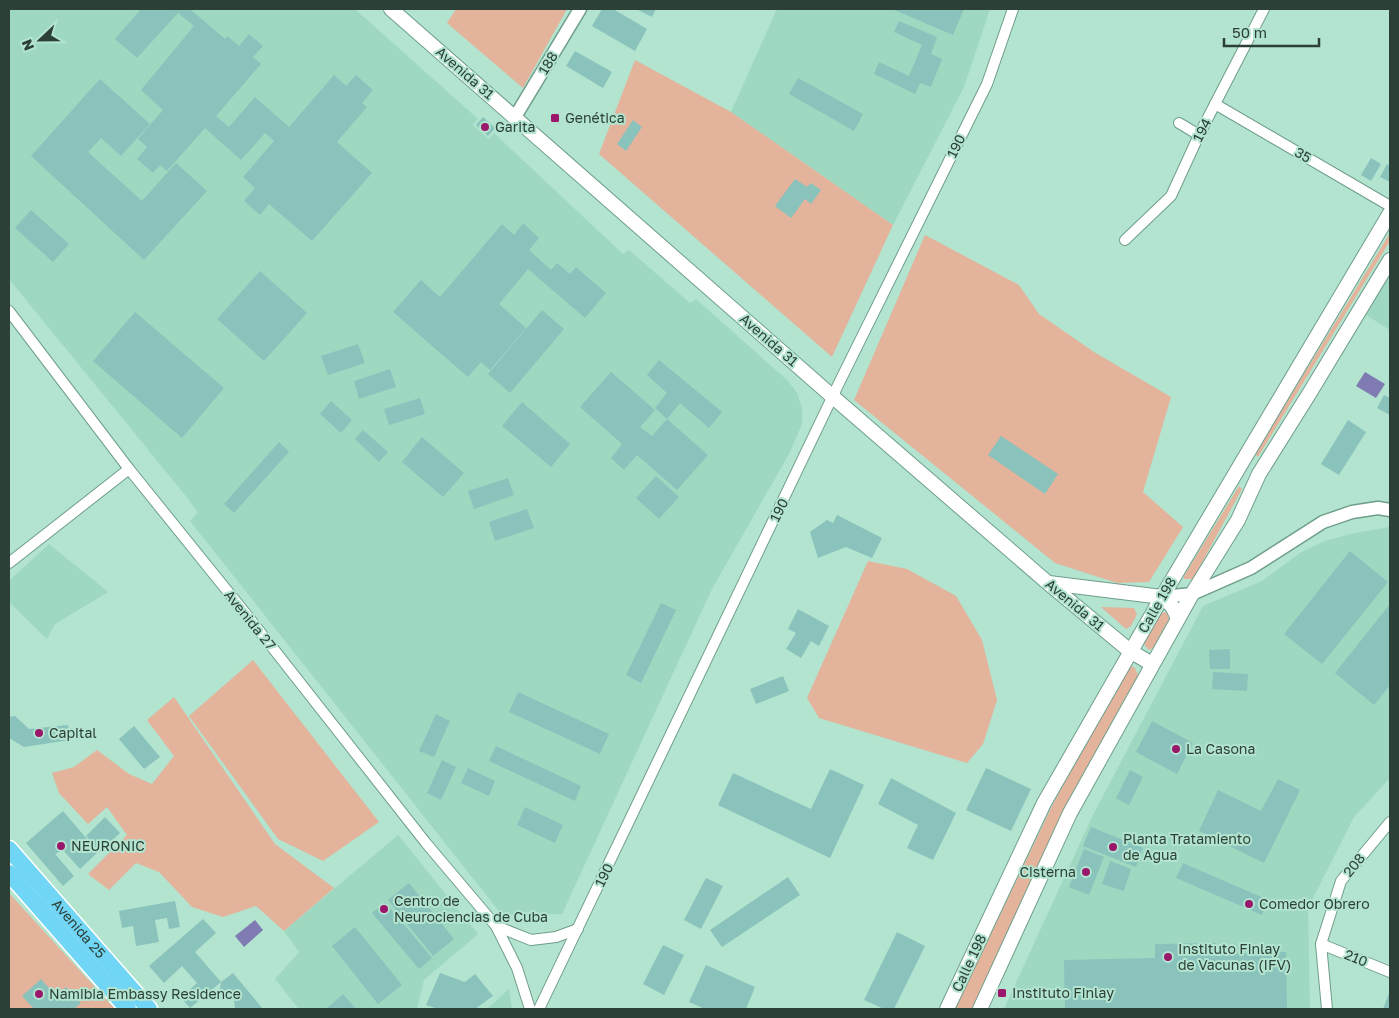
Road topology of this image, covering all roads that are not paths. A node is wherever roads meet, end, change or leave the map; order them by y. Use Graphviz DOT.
graph roads {
  1 [pos="391,9"];
  2 [pos="580,9"];
  3 [pos="1013,9"];
  4 [pos="1264,9"];
  5 [pos="1216,104"];
  6 [pos="515,117"];
  7 [pos="1179,123"];
  8 [pos="1199,135"];
  9 [pos="1390,206"];
  10 [pos="1390,213"];
  11 [pos="1125,240"];
  12 [pos="1390,260"];
  13 [pos="9,311"];
  14 [pos="833,397"];
  15 [pos="1242,462"];
  16 [pos="129,469"];
  17 [pos="1259,474"];
  18 [pos="1390,510"];
  19 [pos="9,563"];
  20 [pos="1048,583"];
  21 [pos="1192,594"];
  22 [pos="1162,597"];
  23 [pos="1178,618"];
  24 [pos="1130,652"];
  25 [pos="1152,664"];
  26 [pos="1390,822"];
  27 [pos="9,848"];
  28 [pos="9,873"];
  29 [pos="496,926"];
  30 [pos="578,929"];
  31 [pos="1321,944"];
  32 [pos="1390,972"];
  33 [pos="128,1009"];
  34 [pos="148,1009"];
  35 [pos="530,1009"];
  36 [pos="539,1009"];
  37 [pos="947,1009"];
  38 [pos="980,1009"];
  39 [pos="1327,1009"];
  1 -- 6 [label="main road, Avenida 31"];
  2 -- 6 [label="street, 188"];
  3 -- 14 [label="street, 190"];
  4 -- 5 [label="street, 194"];
  5 -- 8 [label="street, 194"];
  5 -- 9 [label="street, 35"];
  6 -- 14 [label="main road, Avenida 31"];
  7 -- 8 [label="street"];
  8 -- 11 [label="street, 194"];
  10 -- 15 [label="main road, Calle 198"];
  12 -- 17 [label="main road, Calle 198"];
  13 -- 16 [label="street, Avenida 27"];
  14 -- 20 [label="main road, Avenida 31"];
  14 -- 30 [label="street, 190"];
  15 -- 17 [label="main road"];
  15 -- 22 [label="main road, Calle 198"];
  16 -- 19 [label="street"];
  16 -- 29 [label="street, Avenida 27"];
  17 -- 21 [label="main road, Calle 198"];
  18 -- 21 [label="street"];
  20 -- 22 [label="main road"];
  20 -- 24 [label="main road, Avenida 31"];
  21 -- 22 [label="street"];
  21 -- 23 [label="main road, Calle 198"];
  22 -- 23 [label="main road"];
  22 -- 24 [label="main road, Calle 198"];
  23 -- 25 [label="main road, Calle 198"];
  24 -- 25 [label="main road, Avenida 31"];
  24 -- 37 [label="main road, Calle 198"];
  25 -- 38 [label="main road, Calle 198"];
  26 -- 31 [label="street, 208"];
  27 -- 34 [label="main road, Avenida 25"];
  28 -- 33 [label="main road, Avenida 25"];
  29 -- 30 [label="street, Avenida 27"];
  29 -- 35 [label="street, Avenida 27"];
  30 -- 36 [label="street, 190"];
  31 -- 32 [label="street, 210"];
  31 -- 39 [label="street"];
}
